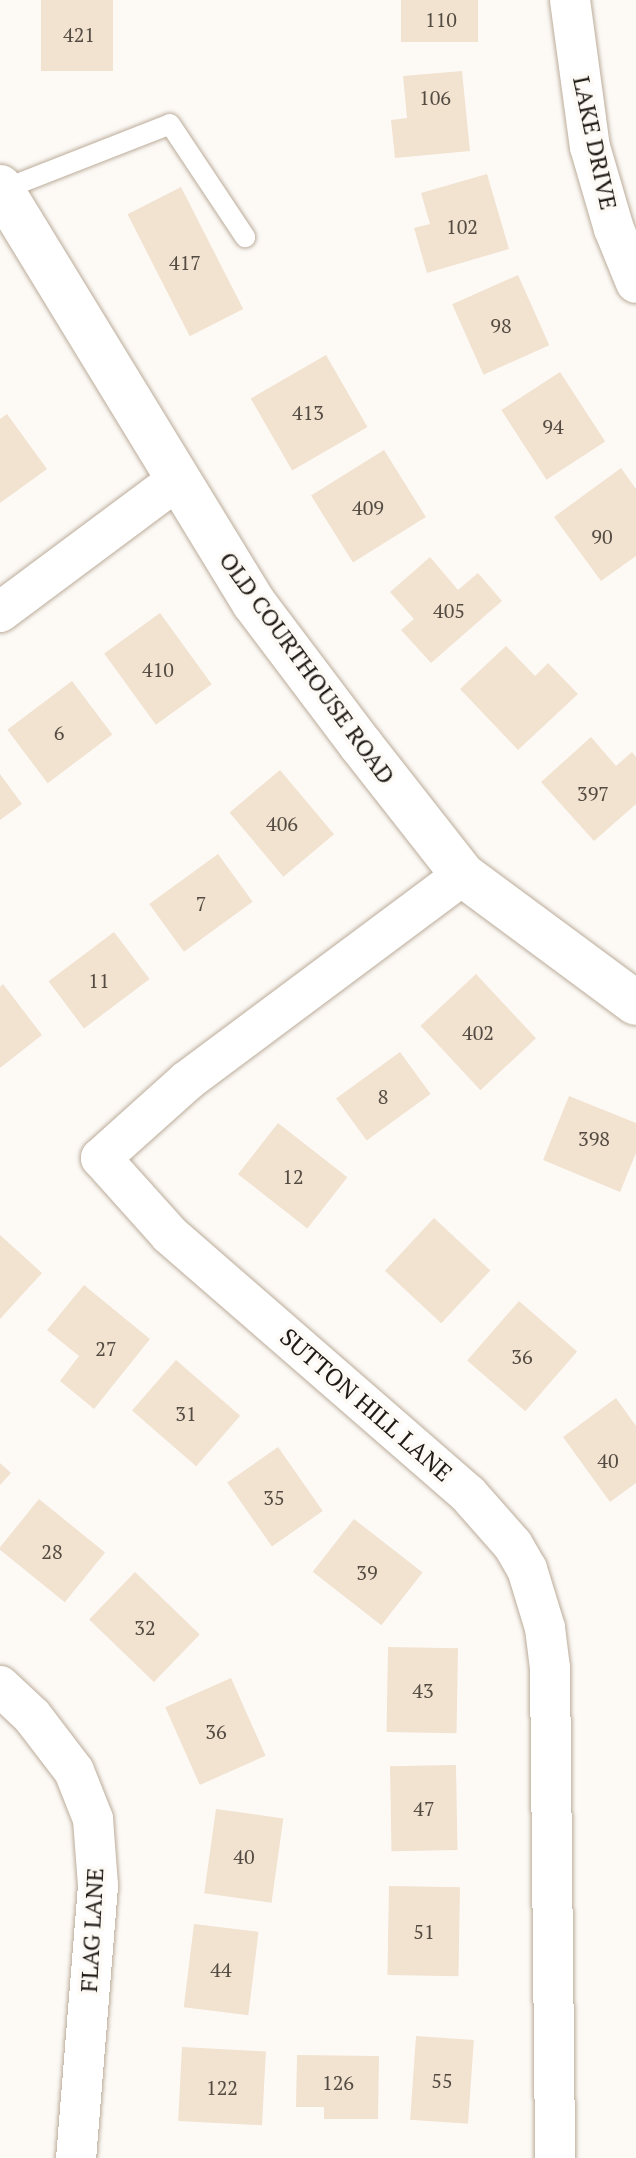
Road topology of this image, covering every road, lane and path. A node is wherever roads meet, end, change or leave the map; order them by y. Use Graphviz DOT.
graph roads {
  1 [pos="570,0"];
  2 [pos="1,189"];
  3 [pos="245,237"];
  4 [pos="636,283"];
  5 [pos="177,480"];
  6 [pos="0,612"];
  7 [pos="463,875"];
  8 [pos="636,1003"];
  9 [pos="0,1686"];
  10 [pos="76,2158"];
  11 [pos="555,2158"];
  1 -- 4 [label="street, LAKE DRIVE"];
  2 -- 3 [label="lane"];
  2 -- 5 [label="street, OLD COURTHOUSE ROAD"];
  5 -- 6 [label="street"];
  5 -- 7 [label="street, OLD COURTHOUSE ROAD"];
  7 -- 8 [label="street, OLD COURTHOUSE ROAD"];
  7 -- 11 [label="street, SUTTON HILL LANE"];
  9 -- 10 [label="street, FLAG LANE"];
}
